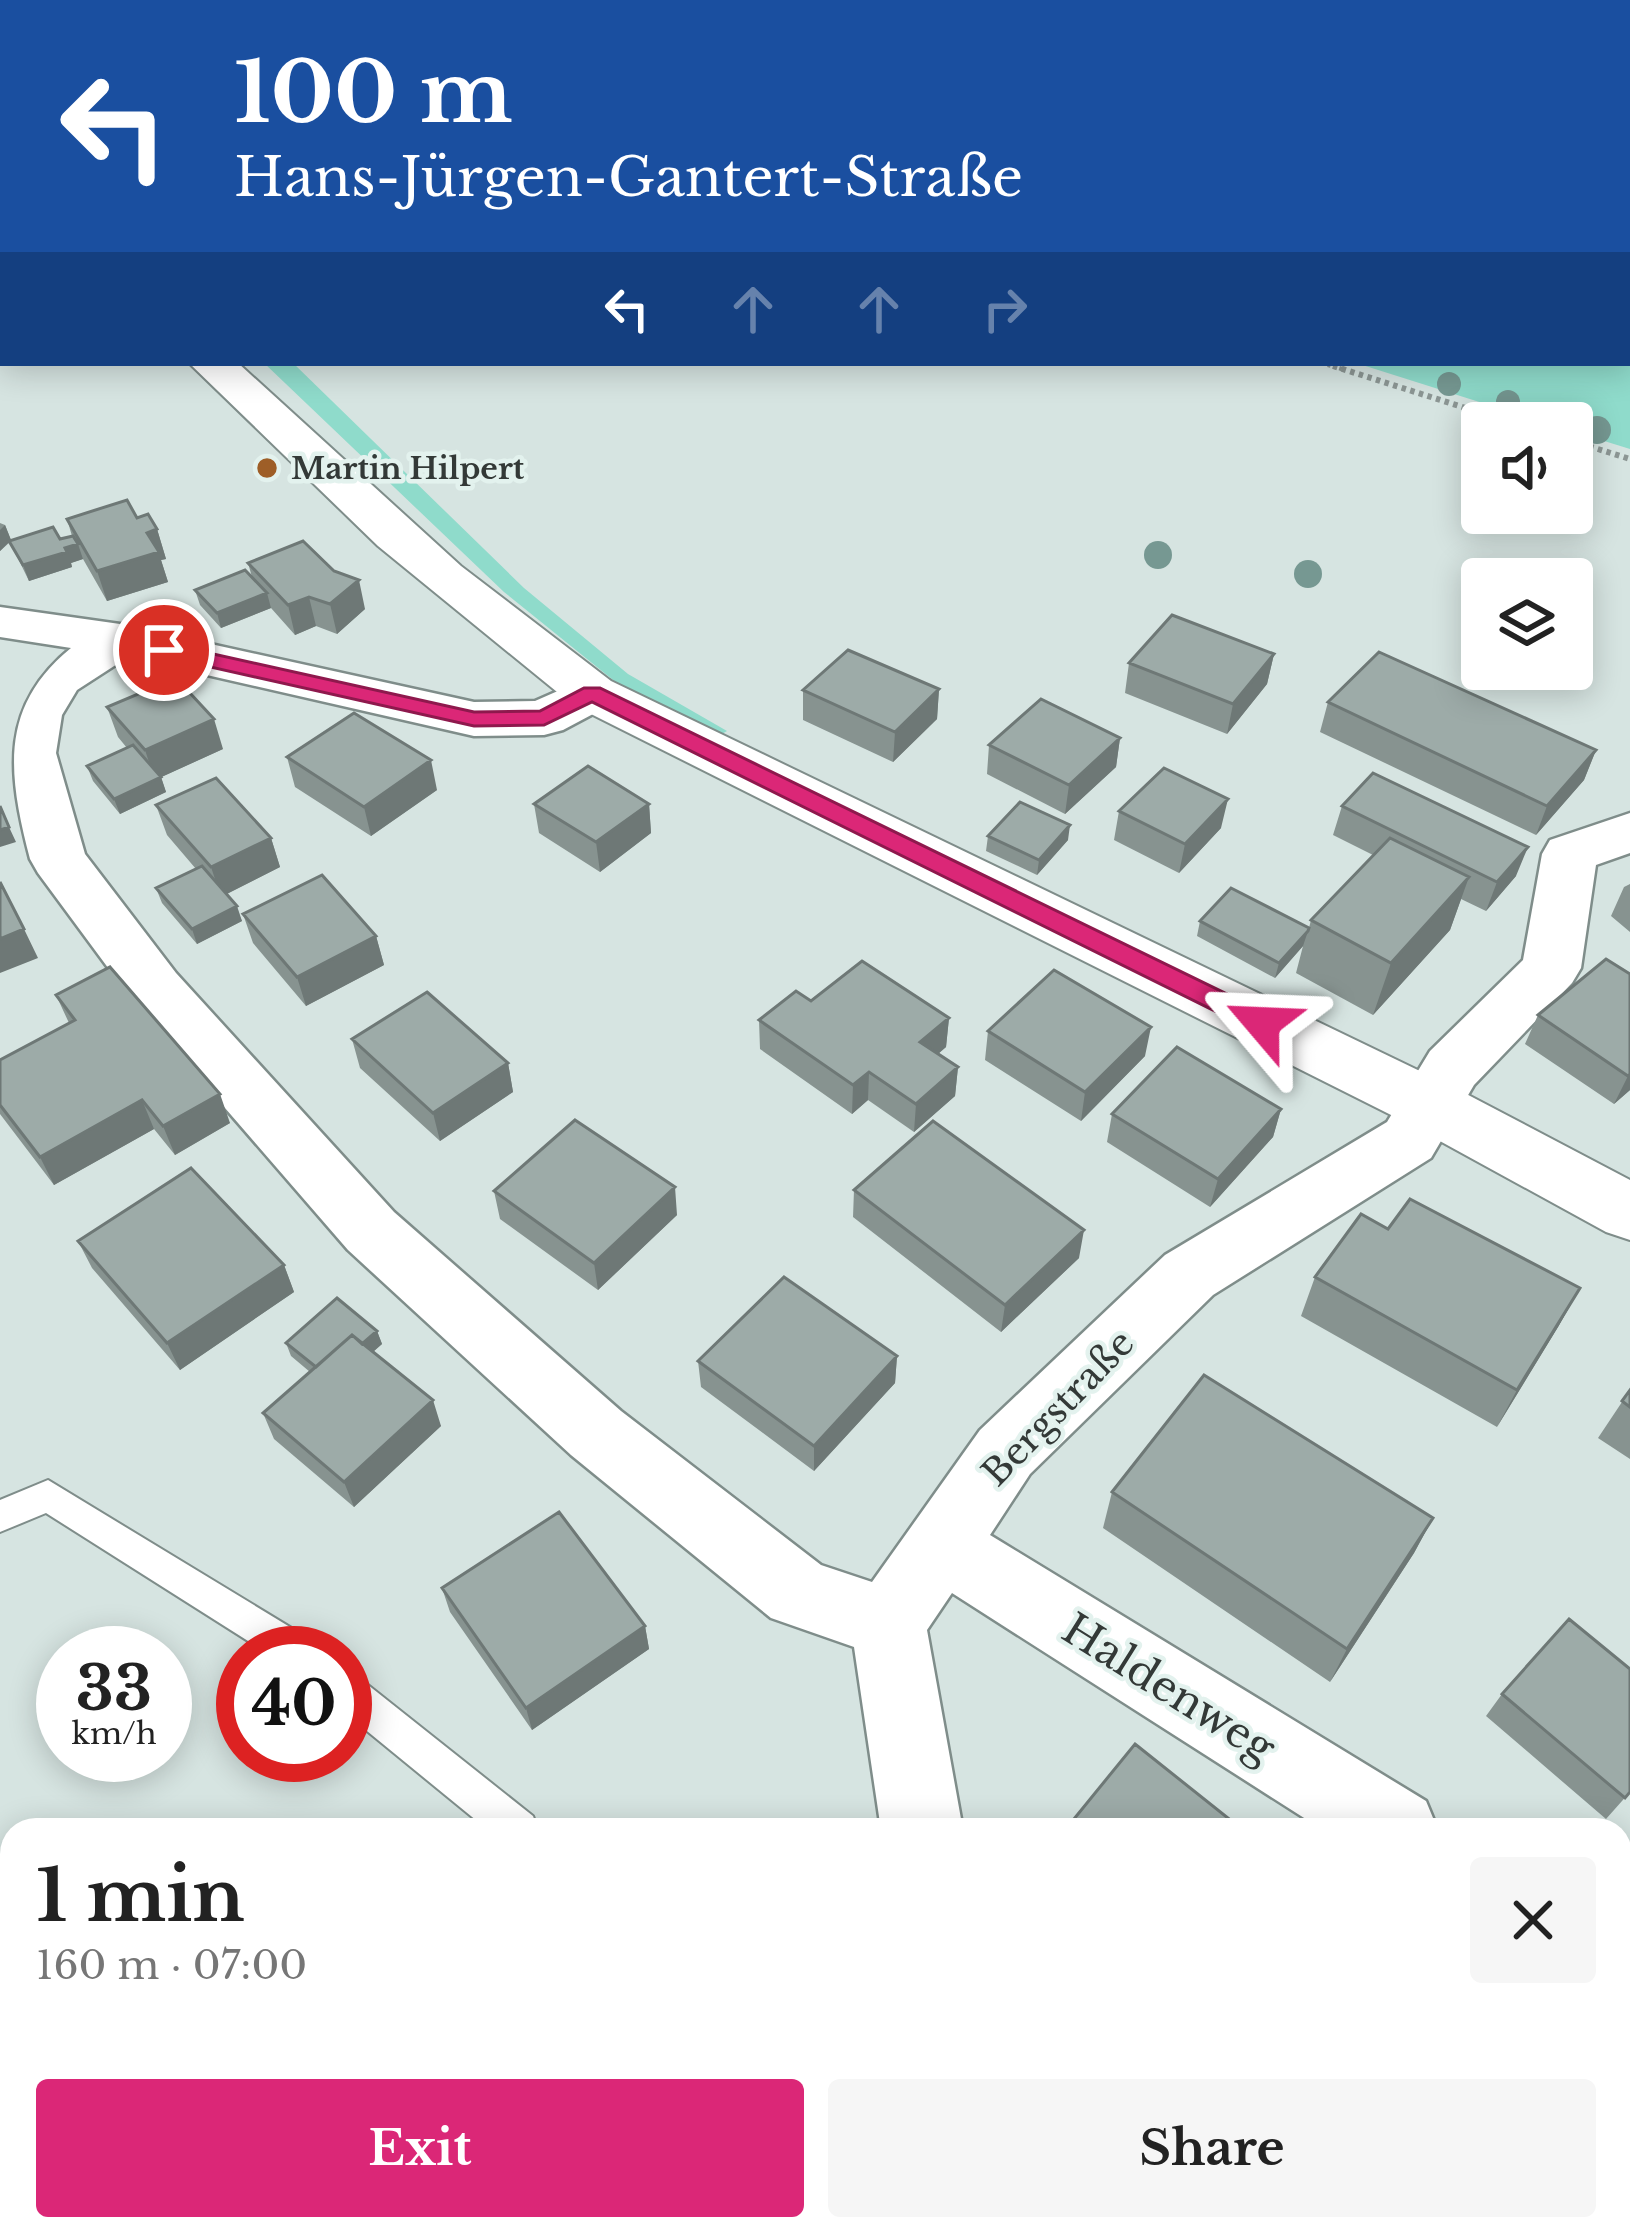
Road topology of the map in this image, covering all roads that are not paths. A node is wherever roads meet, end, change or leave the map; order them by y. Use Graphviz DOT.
graph roads {
  1 [pos="215,366"];
  2 [pos="0,622"];
  3 [pos="120,640"];
  4 [pos="592,693"];
  5 [pos="1630,832"];
  6 [pos="1430,1105"];
  7 [pos="1630,1212"];
  8 [pos="0,1516"];
  9 [pos="941,1545"];
  10 [pos="889,1623"];
  11 [pos="257,1626"];
  12 [pos="372,1712"];
  13 [pos="504,1818"];
  14 [pos="920,1818"];
  15 [pos="1378,1818"];
  1 -- 4 [label="street"];
  2 -- 3 [label="street"];
  3 -- 4 [label="street"];
  3 -- 10 [label="street"];
  4 -- 6 [label="street"];
  5 -- 6 [label="street, Bergstraße"];
  6 -- 7 [label="street"];
  6 -- 9 [label="street, Bergstraße"];
  8 -- 11 [label="lane"];
  9 -- 10 [label="street, Bergstraße"];
  9 -- 15 [label="street, Haldenweg"];
  10 -- 14 [label="street"];
  12 -- 13 [label="lane"];
}
